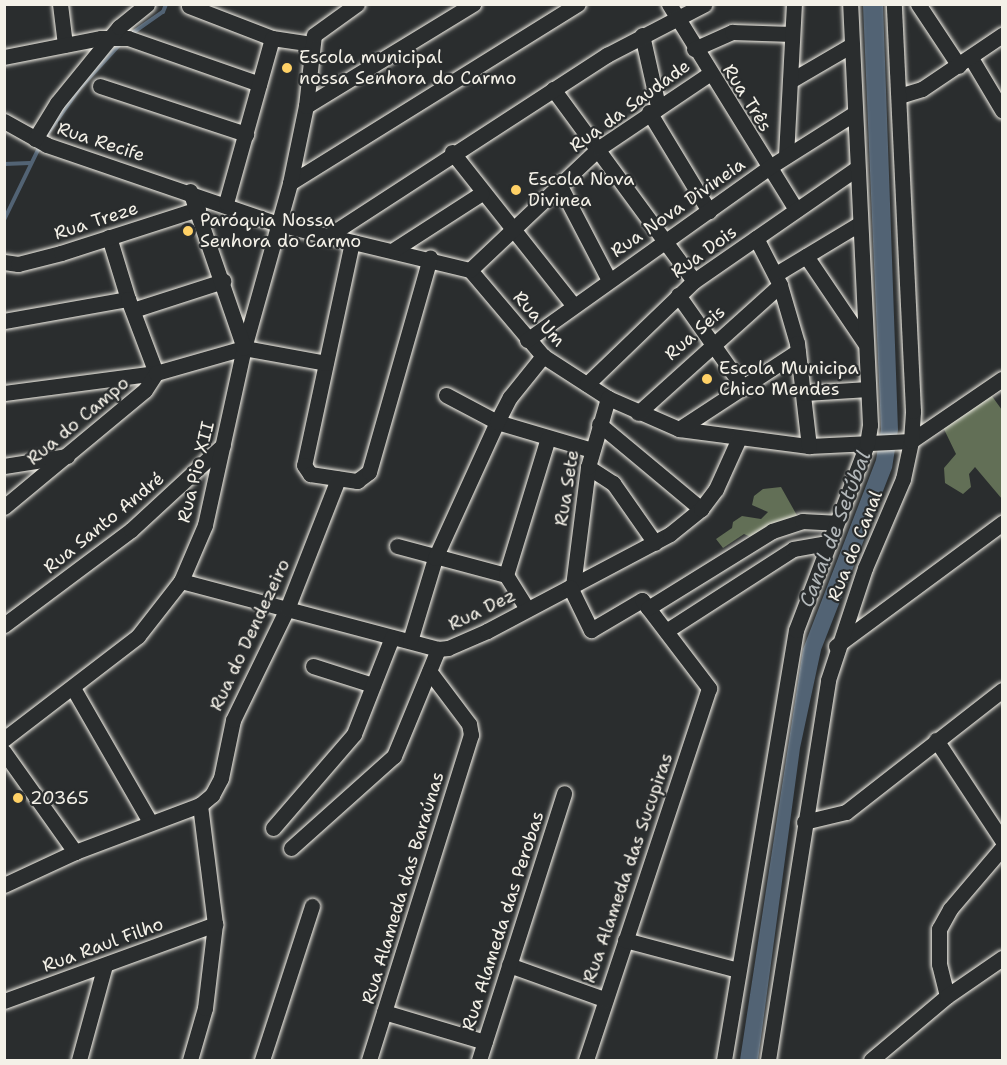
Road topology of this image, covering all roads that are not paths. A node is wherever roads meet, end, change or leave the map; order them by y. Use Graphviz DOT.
graph roads {
  1 [pos="60,4"];
  2 [pos="147,4"];
  3 [pos="357,4"];
  4 [pos="472,4"];
  5 [pos="578,4"];
  6 [pos="669,4"];
  7 [pos="705,4"];
  8 [pos="794,4"];
  9 [pos="850,4"];
  10 [pos="894,4"];
  11 [pos="918,4"];
  12 [pos="189,6"];
  13 [pos="678,19"];
  14 [pos="792,34"];
  15 [pos="642,35"];
  16 [pos="1002,35"];
  17 [pos="119,38"];
  18 [pos="272,38"];
  19 [pos="312,44"];
  20 [pos="65,45"];
  21 [pos="850,46"];
  22 [pos="694,49"];
  23 [pos="4,57"];
  24 [pos="965,62"];
  25 [pos="709,74"];
  26 [pos="790,81"];
  27 [pos="259,84"];
  28 [pos="100,86"];
  29 [pos="552,90"];
  30 [pos="899,96"];
  31 [pos="306,106"];
  32 [pos="653,109"];
  33 [pos="1002,110"];
  34 [pos="855,113"];
  35 [pos="4,121"];
  36 [pos="246,134"];
  37 [pos="40,141"];
  38 [pos="599,148"];
  39 [pos="452,152"];
  40 [pos="786,156"];
  41 [pos="768,168"];
  42 [pos="857,168"];
  43 [pos="290,183"];
  44 [pos="559,184"];
  45 [pos="190,191"];
  46 [pos="482,193"];
  47 [pos="226,203"];
  48 [pos="198,209"];
  49 [pos="796,210"];
  50 [pos="709,211"];
  51 [pos="278,224"];
  52 [pos="859,224"];
  53 [pos="510,229"];
  54 [pos="328,236"];
  55 [pos="109,237"];
  56 [pos="756,238"];
  57 [pos="667,240"];
  58 [pos="352,242"];
  59 [pos="395,249"];
  60 [pos="806,256"];
  61 [pos="430,258"];
  62 [pos="4,262"];
  63 [pos="470,270"];
  64 [pos="609,280"];
  65 [pos="778,280"];
  66 [pos="222,281"];
  67 [pos="694,281"];
  68 [pos="678,295"];
  69 [pos="130,304"];
  70 [pos="574,306"];
  71 [pos="4,321"];
  72 [pos="527,340"];
  73 [pos="712,343"];
  74 [pos="866,344"];
  75 [pos="244,348"];
  76 [pos="798,351"];
  77 [pos="543,356"];
  78 [pos="326,363"];
  79 [pos="156,373"];
  80 [pos="587,384"];
  81 [pos="1000,386"];
  82 [pos="743,387"];
  83 [pos="868,390"];
  84 [pos="4,393"];
  85 [pos="806,393"];
  86 [pos="446,395"];
  87 [pos="608,398"];
  88 [pos="638,413"];
  89 [pos="497,422"];
  90 [pos="599,424"];
  91 [pos="679,429"];
  92 [pos="548,438"];
  93 [pos="739,438"];
  94 [pos="907,442"];
  95 [pos="872,444"];
  96 [pos="223,445"];
  97 [pos="809,446"];
  98 [pos="592,450"];
  99 [pos="67,456"];
  100 [pos="4,466"];
  101 [pos="588,467"];
  102 [pos="338,479"];
  103 [pos="4,507"];
  104 [pos="701,509"];
  105 [pos="834,523"];
  106 [pos="1002,523"];
  107 [pos="655,543"];
  108 [pos="827,543"];
  109 [pos="397,546"];
  110 [pos="435,558"];
  111 [pos="506,575"];
  112 [pos="181,581"];
  113 [pos="572,587"];
  114 [pos="287,609"];
  115 [pos="528,609"];
  116 [pos="648,609"];
  117 [pos="4,625"];
  118 [pos="666,631"];
  119 [pos="392,637"];
  120 [pos="410,641"];
  121 [pos="837,646"];
  122 [pos="438,649"];
  123 [pos="313,666"];
  124 [pos="429,671"];
  125 [pos="373,685"];
  126 [pos="74,688"];
  127 [pos="1002,690"];
  128 [pos="6,734"];
  129 [pos="936,740"];
  130 [pos="4,752"];
  131 [pos="564,793"];
  132 [pos="200,805"];
  133 [pos="150,822"];
  134 [pos="804,822"];
  135 [pos="273,828"];
  136 [pos="1002,840"];
  137 [pos="291,848"];
  138 [pos="1002,848"];
  139 [pos="75,852"];
  140 [pos="4,885"];
  141 [pos="312,906"];
  142 [pos="215,924"];
  143 [pos="625,940"];
  144 [pos="1002,958"];
  145 [pos="105,965"];
  146 [pos="508,965"];
  147 [pos="738,970"];
  148 [pos="947,996"];
  149 [pos="604,999"];
  150 [pos="4,1001"];
  151 [pos="384,1012"];
  152 [pos="485,1042"];
  153 [pos="79,1060"];
  154 [pos="190,1060"];
  155 [pos="262,1060"];
  156 [pos="369,1060"];
  157 [pos="479,1060"];
  158 [pos="586,1060"];
  159 [pos="724,1060"];
  160 [pos="768,1060"];
  161 [pos="871,1060"];
  1 -- 20 [label="street"];
  2 -- 17 [label="street"];
  3 -- 19 [label="street"];
  4 -- 31 [label="street"];
  5 -- 43 [label="street"];
  6 -- 13 [label="street, Rua Três"];
  7 -- 13 [label="street"];
  8 -- 14 [label="street"];
  9 -- 21 [label="street, Rua do Canal"];
  10 -- 30 [label="street, Rua do Canal"];
  11 -- 24 [label="street"];
  12 -- 18 [label="street"];
  13 -- 15 [label="street"];
  13 -- 22 [label="street, Rua Três"];
  14 -- 22 [label="street"];
  14 -- 26 [label="street"];
  15 -- 29 [label="street"];
  15 -- 32 [label="street"];
  16 -- 24 [label="street"];
  17 -- 20 [label="street"];
  17 -- 27 [label="street"];
  17 -- 37 [label="street"];
  18 -- 19 [label="street"];
  18 -- 27 [label="street"];
  19 -- 31 [label="street, Rua Pio XII"];
  20 -- 23 [label="street"];
  21 -- 26 [label="street"];
  21 -- 34 [label="street, Rua do Canal"];
  22 -- 25 [label="street, Rua Três"];
  24 -- 30 [label="street"];
  24 -- 33 [label="street"];
  25 -- 32 [label="street, Rua da Saudade"];
  25 -- 41 [label="street, Rua Três"];
  26 -- 40 [label="street"];
  27 -- 36 [label="street"];
  28 -- 36 [label="street"];
  29 -- 38 [label="street"];
  29 -- 39 [label="street"];
  30 -- 94 [label="street, Rua do Canal"];
  31 -- 43 [label="street, Rua Pio XII"];
  32 -- 38 [label="street, Rua da Saudade"];
  32 -- 50 [label="street"];
  34 -- 40 [label="street, Rua Nova Divineia"];
  34 -- 42 [label="street, Rua do Canal"];
  35 -- 37 [label="street, Rua Recife"];
  36 -- 47 [label="street"];
  37 -- 45 [label="street, Rua Recife"];
  38 -- 44 [label="street, Rua da Saudade"];
  38 -- 57 [label="street"];
  39 -- 46 [label="street"];
  39 -- 54 [label="street"];
  40 -- 41 [label="street, Rua Nova Divineia"];
  41 -- 49 [label="street, Rua Três"];
  41 -- 50 [label="street, Rua Nova Divineia"];
  42 -- 49 [label="street, Rua Dois"];
  42 -- 52 [label="street, Rua do Canal"];
  43 -- 51 [label="street, Rua Pio XII"];
  44 -- 53 [label="street, Rua da Saudade"];
  44 -- 64 [label="street"];
  45 -- 47 [label="street"];
  45 -- 48 [label="street"];
  46 -- 53 [label="street"];
  46 -- 59 [label="street"];
  47 -- 51 [label="street"];
  48 -- 55 [label="street, Rua Treze"];
  48 -- 66 [label="street"];
  49 -- 56 [label="street, Rua Dois"];
  50 -- 57 [label="street, Rua Nova Divineia"];
  51 -- 54 [label="street"];
  51 -- 75 [label="street, Rua Pio XII"];
  52 -- 60 [label="street, Rua Seis"];
  52 -- 74 [label="street, Rua do Canal"];
  53 -- 63 [label="street, Rua da Saudade"];
  53 -- 70 [label="street"];
  54 -- 58 [label="street"];
  55 -- 62 [label="street, Rua Treze"];
  55 -- 69 [label="street"];
  56 -- 65 [label="street"];
  56 -- 67 [label="street, Rua Dois"];
  57 -- 64 [label="street, Rua Nova Divineia"];
  57 -- 67 [label="street"];
  58 -- 59 [label="street"];
  58 -- 78 [label="street"];
  59 -- 61 [label="street"];
  60 -- 65 [label="street, Rua Seis"];
  60 -- 74 [label="street"];
  61 -- 63 [label="street"];
  61 -- 102 [label="street"];
  63 -- 72 [label="street, Rua Um"];
  64 -- 70 [label="street, Rua Nova Divineia"];
  65 -- 73 [label="street, Rua Seis"];
  65 -- 76 [label="street"];
  66 -- 69 [label="street"];
  66 -- 75 [label="street"];
  67 -- 68 [label="street, Rua Dois"];
  68 -- 73 [label="street"];
  68 -- 80 [label="street, Rua Dois"];
  69 -- 71 [label="street"];
  69 -- 79 [label="street"];
  70 -- 72 [label="street, Rua Nova Divineia"];
  72 -- 77 [label="street, Rua Um"];
  73 -- 82 [label="street"];
  73 -- 88 [label="street, Rua Seis"];
  74 -- 83 [label="street, Rua do Canal"];
  75 -- 78 [label="street"];
  75 -- 79 [label="street"];
  75 -- 96 [label="street, Rua Pio XII"];
  76 -- 82 [label="street"];
  76 -- 85 [label="street"];
  77 -- 80 [label="street, Rua Um"];
  77 -- 89 [label="street"];
  78 -- 102 [label="street"];
  79 -- 84 [label="street"];
  79 -- 99 [label="street, Rua do Campo"];
  80 -- 87 [label="street, Rua Um"];
  81 -- 94 [label="street"];
  82 -- 91 [label="street"];
  83 -- 85 [label="street"];
  83 -- 95 [label="street, Rua do Canal"];
  85 -- 97 [label="street"];
  86 -- 89 [label="street"];
  87 -- 88 [label="street, Rua Um"];
  87 -- 90 [label="street, Rua Sete"];
  88 -- 91 [label="street, Rua Um"];
  89 -- 92 [label="street"];
  89 -- 110 [label="street"];
  90 -- 98 [label="street, Rua Sete"];
  90 -- 104 [label="street"];
  91 -- 93 [label="street, Rua Um"];
  92 -- 98 [label="street"];
  92 -- 111 [label="street"];
  93 -- 97 [label="street, Rua Um"];
  93 -- 104 [label="street, Rua Dez"];
  94 -- 95 [label="street, Rua Um"];
  94 -- 121 [label="street, Rua do Canal"];
  95 -- 97 [label="street, Rua Um"];
  95 -- 105 [label="street, Rua do Canal"];
  96 -- 112 [label="street, Rua Pio XII"];
  96 -- 117 [label="street, Rua Santo André"];
  98 -- 101 [label="street, Rua Sete"];
  99 -- 100 [label="street"];
  99 -- 103 [label="street, Rua do Campo"];
  101 -- 107 [label="street"];
  101 -- 113 [label="street, Rua Sete"];
  102 -- 114 [label="street, Rua do Dendezeiro"];
  104 -- 107 [label="street, Rua Dez"];
  105 -- 108 [label="street, Rua do Canal"];
  105 -- 116 [label="street"];
  106 -- 121 [label="street"];
  107 -- 113 [label="street, Rua Dez"];
  108 -- 118 [label="street"];
  108 -- 147 [label="street, Rua do Canal"];
  109 -- 110 [label="street"];
  110 -- 111 [label="street"];
  110 -- 120 [label="street"];
  111 -- 115 [label="street"];
  112 -- 114 [label="street, Rua Dez"];
  112 -- 126 [label="street, Rua Pio XII"];
  113 -- 115 [label="street, Rua Dez"];
  113 -- 116 [label="street"];
  114 -- 119 [label="street, Rua Dez"];
  114 -- 132 [label="street, Rua do Dendezeiro"];
  115 -- 122 [label="street, Rua Dez"];
  116 -- 118 [label="street"];
  118 -- 143 [label="street, Rua Alameda das Sucupiras"];
  119 -- 120 [label="street, Rua Dez"];
  119 -- 125 [label="street"];
  120 -- 122 [label="street, Rua Dez"];
  121 -- 134 [label="street, Rua do Canal"];
  122 -- 124 [label="street"];
  123 -- 125 [label="street"];
  124 -- 137 [label="street"];
  124 -- 151 [label="street, Rua Alameda das Baraúnas"];
  125 -- 135 [label="street"];
  126 -- 128 [label="street, Rua Pio XII"];
  126 -- 133 [label="street"];
  127 -- 129 [label="street"];
  129 -- 134 [label="street"];
  129 -- 136 [label="street"];
  130 -- 139 [label="street"];
  131 -- 146 [label="street, Rua Alameda das Perobas"];
  132 -- 133 [label="street"];
  132 -- 142 [label="street"];
  133 -- 139 [label="street"];
  134 -- 160 [label="street, Rua do Canal"];
  138 -- 148 [label="street"];
  139 -- 140 [label="street"];
  141 -- 155 [label="street"];
  142 -- 145 [label="street, Rua Raul Filho"];
  142 -- 154 [label="street"];
  143 -- 147 [label="street"];
  143 -- 149 [label="street, Rua Alameda das Sucupiras"];
  144 -- 148 [label="street"];
  145 -- 150 [label="street, Rua Raul Filho"];
  145 -- 153 [label="street"];
  146 -- 149 [label="street"];
  146 -- 152 [label="street, Rua Alameda das Perobas"];
  147 -- 159 [label="street, Rua do Canal"];
  148 -- 161 [label="street"];
  149 -- 158 [label="street, Rua Alameda das Sucupiras"];
  151 -- 152 [label="street"];
  151 -- 156 [label="street, Rua Alameda das Baraúnas"];
  152 -- 157 [label="street, Rua Alameda das Perobas"];
}
